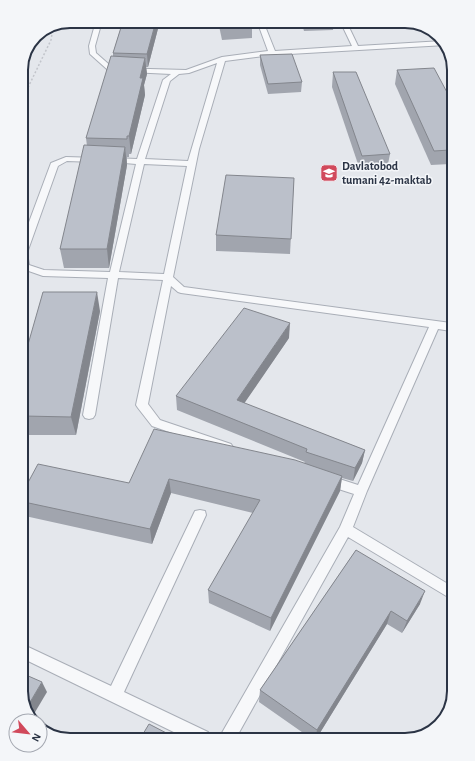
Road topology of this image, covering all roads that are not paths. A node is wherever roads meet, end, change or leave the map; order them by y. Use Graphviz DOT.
graph roads {
  1 [pos="98,28"];
  2 [pos="263,28"];
  3 [pos="346,28"];
  4 [pos="438,43"];
  5 [pos="356,48"];
  6 [pos="272,53"];
  7 [pos="222,59"];
  8 [pos="177,72"];
  9 [pos="140,162"];
  10 [pos="192,164"];
  11 [pos="28,239"];
  12 [pos="28,268"];
  13 [pos="114,275"];
  14 [pos="168,277"];
  15 [pos="435,325"];
  16 [pos="447,326"];
  17 [pos="89,415"];
  18 [pos="236,450"];
  19 [pos="317,476"];
  20 [pos="360,491"];
  21 [pos="200,516"];
  22 [pos="346,529"];
  23 [pos="447,590"];
  24 [pos="28,654"];
  25 [pos="115,696"];
  26 [pos="192,733"];
  27 [pos="230,733"];
  1 -- 8 [label="lane"];
  2 -- 6 [label="lane"];
  3 -- 5 [label="lane"];
  4 -- 5 [label="lane"];
  5 -- 6 [label="lane"];
  6 -- 7 [label="lane"];
  7 -- 8 [label="lane"];
  7 -- 10 [label="lane"];
  8 -- 9 [label="lane"];
  9 -- 10 [label="lane"];
  9 -- 11 [label="lane"];
  9 -- 13 [label="lane"];
  10 -- 14 [label="lane"];
  12 -- 13 [label="lane"];
  13 -- 14 [label="lane"];
  13 -- 17 [label="lane"];
  14 -- 15 [label="lane"];
  14 -- 18 [label="lane"];
  15 -- 16 [label="lane"];
  15 -- 20 [label="lane"];
  19 -- 20 [label="lane"];
  20 -- 22 [label="lane"];
  21 -- 25 [label="lane"];
  22 -- 23 [label="lane"];
  22 -- 27 [label="lane"];
  24 -- 25 [label="lane"];
  25 -- 26 [label="lane"];
}
